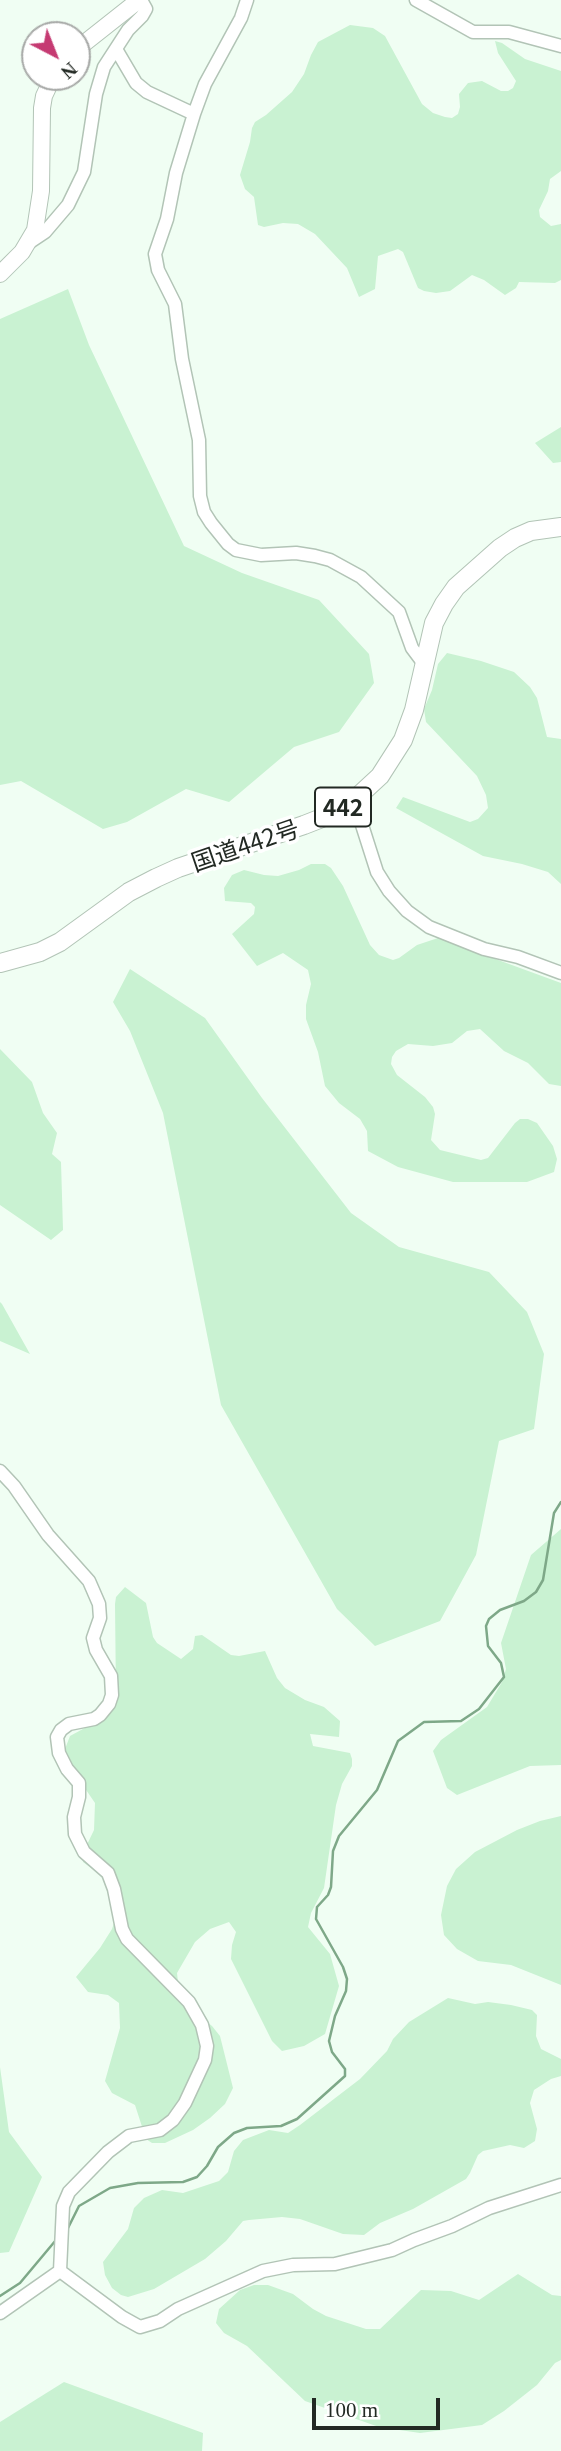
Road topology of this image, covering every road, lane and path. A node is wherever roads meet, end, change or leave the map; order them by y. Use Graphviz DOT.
graph roads {
  1 [pos="140,0"];
  2 [pos="247,0"];
  3 [pos="416,0"];
  4 [pos="91,38"];
  5 [pos="561,46"];
  6 [pos="116,50"];
  7 [pos="48,91"];
  8 [pos="194,114"];
  9 [pos="30,242"];
  10 [pos="0,274"];
  11 [pos="561,527"];
  12 [pos="424,664"];
  13 [pos="354,800"];
  14 [pos="0,963"];
  15 [pos="561,973"];
  16 [pos="0,1471"];
  17 [pos="561,2185"];
  18 [pos="60,2271"];
  19 [pos="0,2313"];
  1 -- 4 [label="main road"];
  1 -- 6 [label="street"];
  2 -- 8 [label="street"];
  3 -- 5 [label="street"];
  6 -- 8 [label="street"];
  6 -- 9 [label="street"];
  7 -- 9 [label="main road"];
  8 -- 12 [label="street"];
  9 -- 10 [label="main road"];
  11 -- 12 [label="highway, 国道442号 / 442"];
  12 -- 13 [label="highway, 国道442号 / 442"];
  13 -- 14 [label="highway, 国道442号 / 442"];
  13 -- 15 [label="street"];
  16 -- 18 [label="street"];
  17 -- 18 [label="street"];
  18 -- 19 [label="street"];
}
